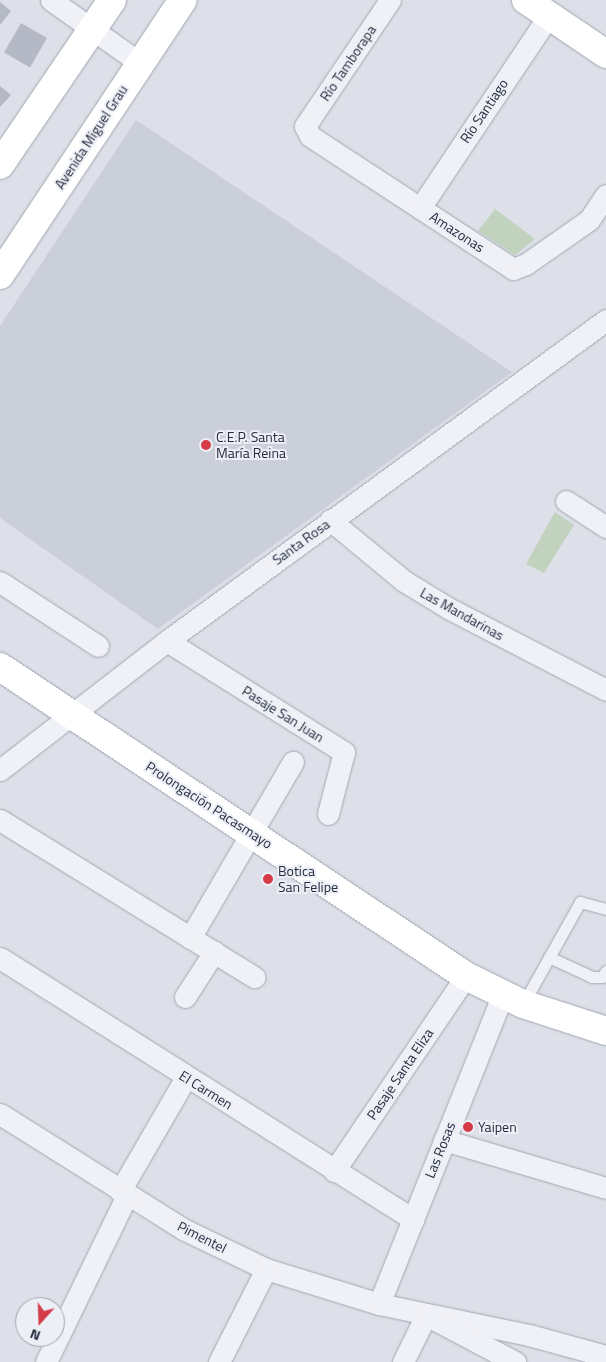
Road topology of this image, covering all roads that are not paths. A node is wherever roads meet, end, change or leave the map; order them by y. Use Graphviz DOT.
graph roads {
  1 [pos="51,0"];
  2 [pos="112,0"];
  3 [pos="183,0"];
  4 [pos="390,0"];
  5 [pos="526,0"];
  6 [pos="549,15"];
  7 [pos="92,29"];
  8 [pos="606,54"];
  9 [pos="140,63"];
  10 [pos="305,126"];
  11 [pos="0,165"];
  12 [pos="606,195"];
  13 [pos="420,208"];
  14 [pos="0,275"];
  15 [pos="606,320"];
  16 [pos="566,502"];
  17 [pos="330,520"];
  18 [pos="606,527"];
  19 [pos="0,582"];
  20 [pos="167,641"];
  21 [pos="98,646"];
  22 [pos="0,667"];
  23 [pos="606,690"];
  24 [pos="71,715"];
  25 [pos="293,762"];
  26 [pos="0,770"];
  27 [pos="328,814"];
  28 [pos="0,820"];
  29 [pos="252,834"];
  30 [pos="606,909"];
  31 [pos="190,938"];
  32 [pos="214,952"];
  33 [pos="549,957"];
  34 [pos="0,958"];
  35 [pos="606,971"];
  36 [pos="466,976"];
  37 [pos="254,977"];
  38 [pos="185,997"];
  39 [pos="512,1000"];
  40 [pos="606,1031"];
  41 [pos="186,1077"];
  42 [pos="0,1114"];
  43 [pos="444,1140"];
  44 [pos="334,1171"];
  45 [pos="606,1188"];
  46 [pos="124,1193"];
  47 [pos="413,1219"];
  48 [pos="266,1269"];
  49 [pos="379,1304"];
  50 [pos="426,1315"];
  51 [pos="606,1356"];
  52 [pos="46,1362"];
  53 [pos="219,1362"];
  54 [pos="402,1362"];
  55 [pos="515,1362"];
  1 -- 7 [label="street"];
  2 -- 7 [label="street"];
  3 -- 9 [label="street, Avenida Miguel Grau"];
  4 -- 10 [label="street, Río Tamborapa"];
  5 -- 6 [label="street"];
  6 -- 8 [label="street"];
  6 -- 13 [label="street, Río Santiago"];
  7 -- 9 [label="street"];
  7 -- 11 [label="street"];
  9 -- 14 [label="street, Avenida Miguel Grau"];
  10 -- 13 [label="street, Amazonas"];
  12 -- 13 [label="street, Amazonas"];
  15 -- 17 [label="street, Santa Rosa"];
  16 -- 18 [label="street"];
  17 -- 20 [label="street, Santa Rosa"];
  17 -- 23 [label="street, Las Mandarinas"];
  19 -- 21 [label="street"];
  20 -- 24 [label="street, Santa Rosa"];
  20 -- 27 [label="street, Pasaje San Juan"];
  22 -- 24 [label="street, Prolongación Pacasmayo"];
  24 -- 26 [label="street, Santa Rosa"];
  24 -- 29 [label="street, Prolongación Pacasmayo"];
  25 -- 29 [label="street"];
  28 -- 31 [label="street"];
  29 -- 31 [label="street"];
  29 -- 36 [label="street, Prolongación Pacasmayo"];
  30 -- 33 [label="lane"];
  31 -- 32 [label="street"];
  32 -- 37 [label="street"];
  32 -- 38 [label="street"];
  33 -- 35 [label="lane"];
  33 -- 39 [label="lane"];
  34 -- 41 [label="street, El Carmen"];
  36 -- 39 [label="street, Prolongación Pacasmayo"];
  36 -- 44 [label="street, Pasaje Santa Eliza"];
  39 -- 40 [label="street, Prolongación Pacasmayo"];
  39 -- 43 [label="street, Las Rosas"];
  41 -- 44 [label="street, El Carmen"];
  41 -- 46 [label="street"];
  42 -- 46 [label="street, Pimentel"];
  43 -- 45 [label="street"];
  43 -- 47 [label="street, Las Rosas"];
  44 -- 47 [label="street, El Carmen"];
  46 -- 48 [label="street, Pimentel"];
  46 -- 52 [label="street"];
  47 -- 49 [label="street, Las Rosas"];
  48 -- 49 [label="street, Pimentel"];
  48 -- 53 [label="street"];
  49 -- 50 [label="street, Pimentel"];
  50 -- 51 [label="street, Pimentel"];
  50 -- 54 [label="street"];
  50 -- 55 [label="street, Pimentel"];
}
